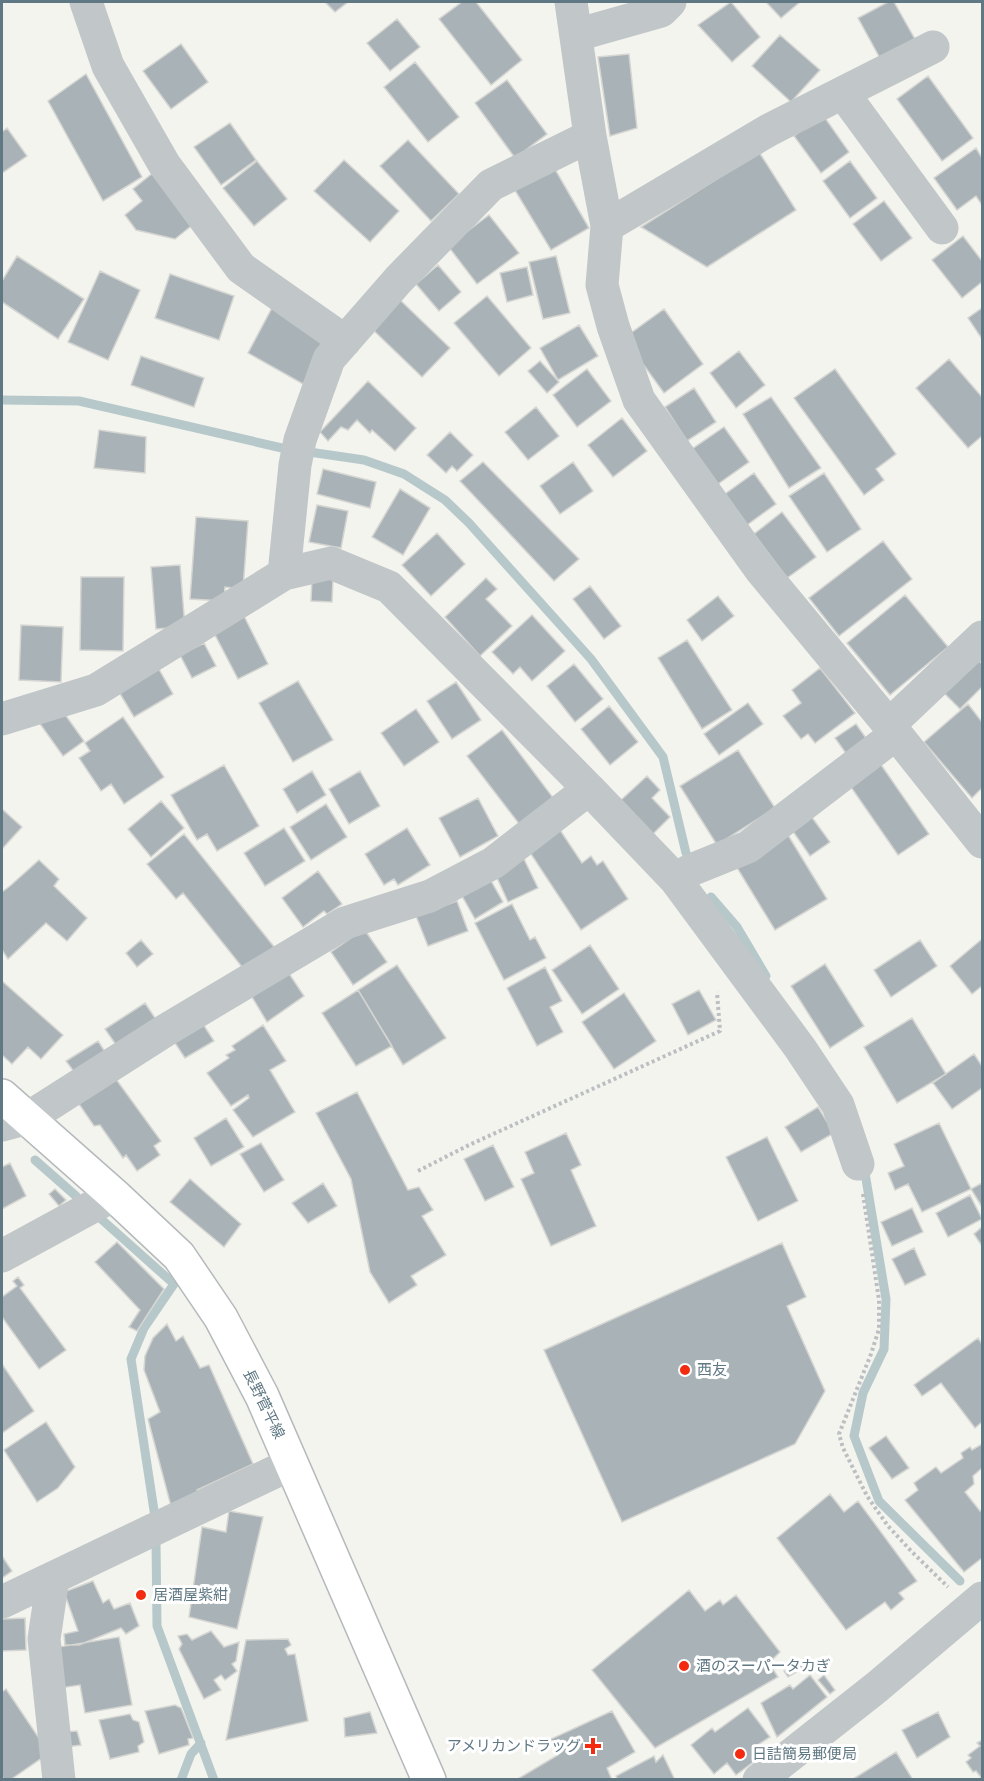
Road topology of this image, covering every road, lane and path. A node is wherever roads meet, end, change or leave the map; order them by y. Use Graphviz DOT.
graph roads {
  1 [pos="86,2"];
  2 [pos="571,2"];
  3 [pos="670,2"];
  4 [pos="576,35"];
  5 [pos="933,47"];
  6 [pos="843,93"];
  7 [pos="590,136"];
  8 [pos="607,226"];
  9 [pos="942,228"];
  10 [pos="345,341"];
  11 [pos="284,574"];
  12 [pos="982,637"];
  13 [pos="2,719"];
  14 [pos="893,730"];
  15 [pos="589,789"];
  16 [pos="982,842"];
  17 [pos="675,879"];
  18 [pos="729,950"];
  19 [pos="2,1096"];
  20 [pos="15,1122"];
  21 [pos="858,1164"];
  22 [pos="418,1171"];
  23 [pos="114,1195"];
  24 [pos="2,1256"];
  25 [pos="291,1464"];
  26 [pos="52,1578"];
  27 [pos="2,1602"];
  28 [pos="976,1603"];
  29 [pos="58,1779"];
  30 [pos="429,1779"];
  31 [pos="759,1779"];
  1 -- 10 [label="street"];
  2 -- 4 [label="street"];
  3 -- 4 [label="street"];
  4 -- 7 [label="street"];
  5 -- 6 [label="street"];
  6 -- 8 [label="street"];
  6 -- 9 [label="street"];
  7 -- 8 [label="street"];
  7 -- 10 [label="street"];
  8 -- 14 [label="street"];
  10 -- 11 [label="street"];
  11 -- 13 [label="street"];
  11 -- 15 [label="street"];
  12 -- 14 [label="street"];
  14 -- 16 [label="street"];
  14 -- 17 [label="street"];
  15 -- 17 [label="street"];
  15 -- 20 [label="street"];
  17 -- 18 [label="street"];
  18 -- 21 [label="street"];
  18 -- 22 [label="path"];
  19 -- 20 [label="main road, 長野菅平線"];
  20 -- 23 [label="main road, 長野菅平線"];
  21 -- 28 [label="path"];
  23 -- 24 [label="street"];
  23 -- 25 [label="main road, 長野菅平線"];
  25 -- 26 [label="street"];
  25 -- 30 [label="main road, 長野菅平線"];
  26 -- 27 [label="street"];
  26 -- 29 [label="street"];
  28 -- 31 [label="street"];
}
